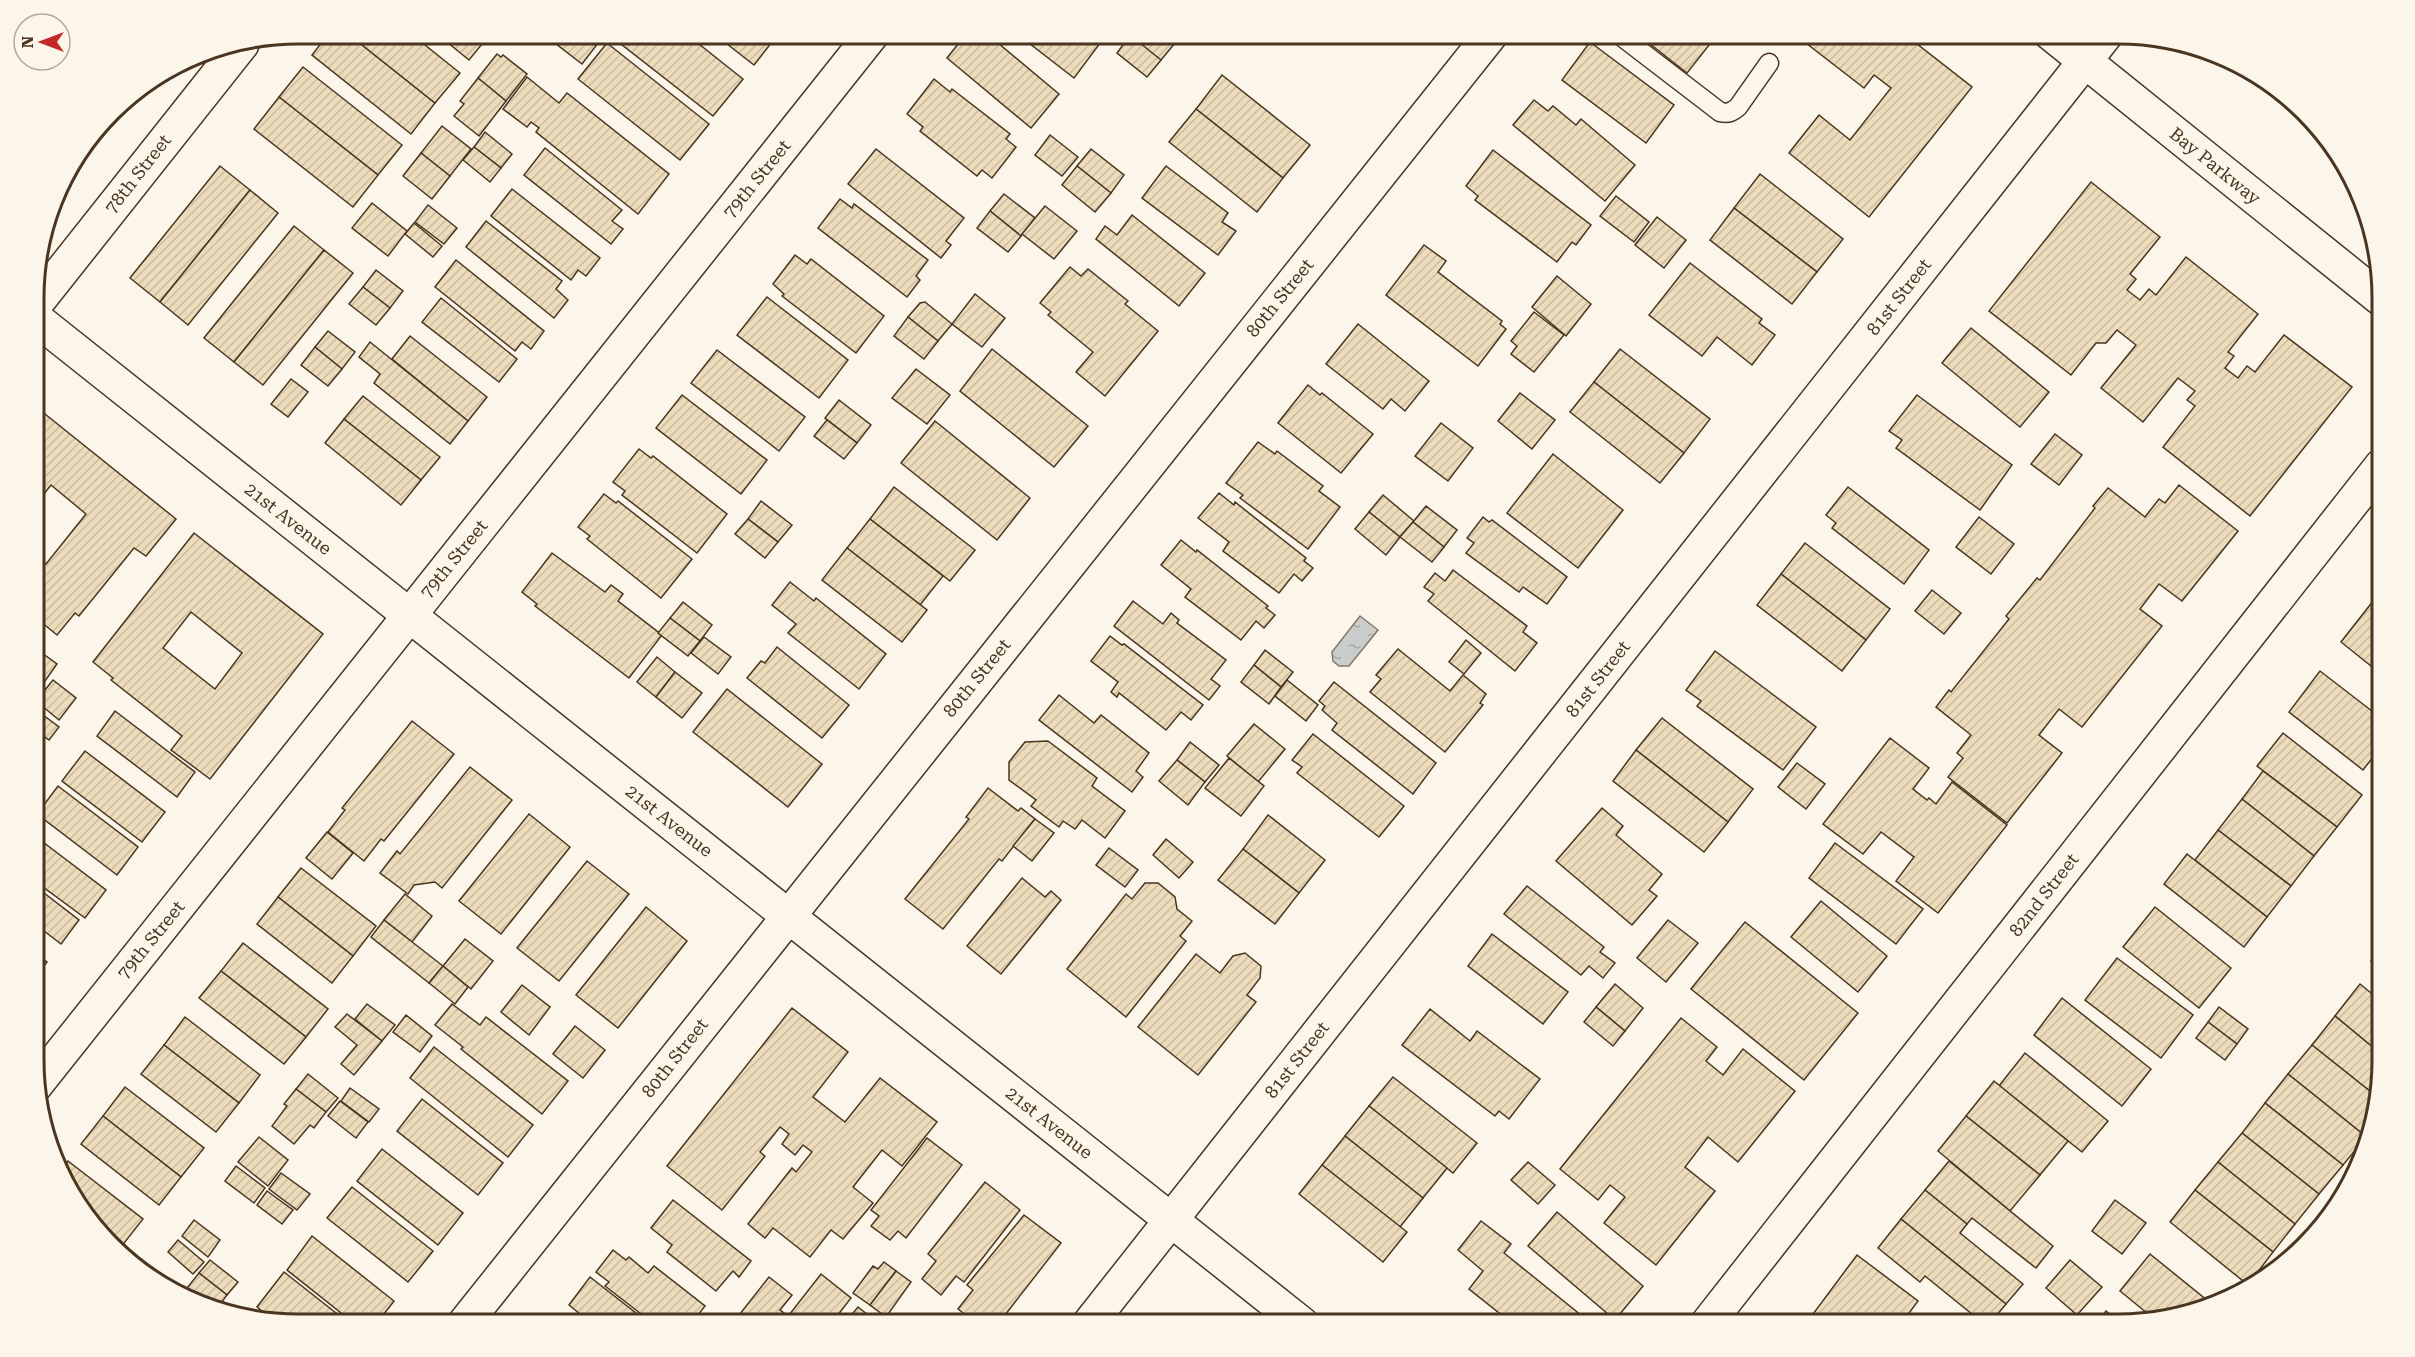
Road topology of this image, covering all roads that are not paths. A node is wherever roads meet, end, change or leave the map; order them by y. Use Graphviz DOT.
graph roads {
  1 [pos="864,44"];
  2 [pos="1483,44"];
  3 [pos="1631,44"];
  4 [pos="2064,44"];
  5 [pos="2098,44"];
  6 [pos="237,51"];
  7 [pos="2085,61"];
  8 [pos="1769,63"];
  9 [pos="2372,291"];
  10 [pos="44,294"];
  11 [pos="44,325"];
  12 [pos="2372,477"];
  13 [pos="410,615"];
  14 [pos="788,915"];
  15 [pos="44,1075"];
  16 [pos="1171,1220"];
  17 [pos="472,1314"];
  18 [pos="1097,1314"];
  19 [pos="1289,1314"];
  20 [pos="1715,1314"];
  1 -- 13 [label="street, 79th Street"];
  2 -- 14 [label="street, 80th Street"];
  3 -- 8 [label="lane"];
  4 -- 7 [label="street, Bay Parkway"];
  5 -- 7 [label="street, 81st Street"];
  6 -- 10 [label="street, 78th Street"];
  7 -- 9 [label="street, Bay Parkway"];
  7 -- 16 [label="street, 81st Street"];
  11 -- 13 [label="street, 21st Avenue"];
  12 -- 20 [label="street, 82nd Street"];
  13 -- 14 [label="street, 21st Avenue"];
  13 -- 15 [label="street, 79th Street"];
  14 -- 16 [label="street, 21st Avenue"];
  14 -- 17 [label="street, 80th Street"];
  16 -- 18 [label="street, 81st Street"];
  16 -- 19 [label="street, 21st Avenue"];
}
